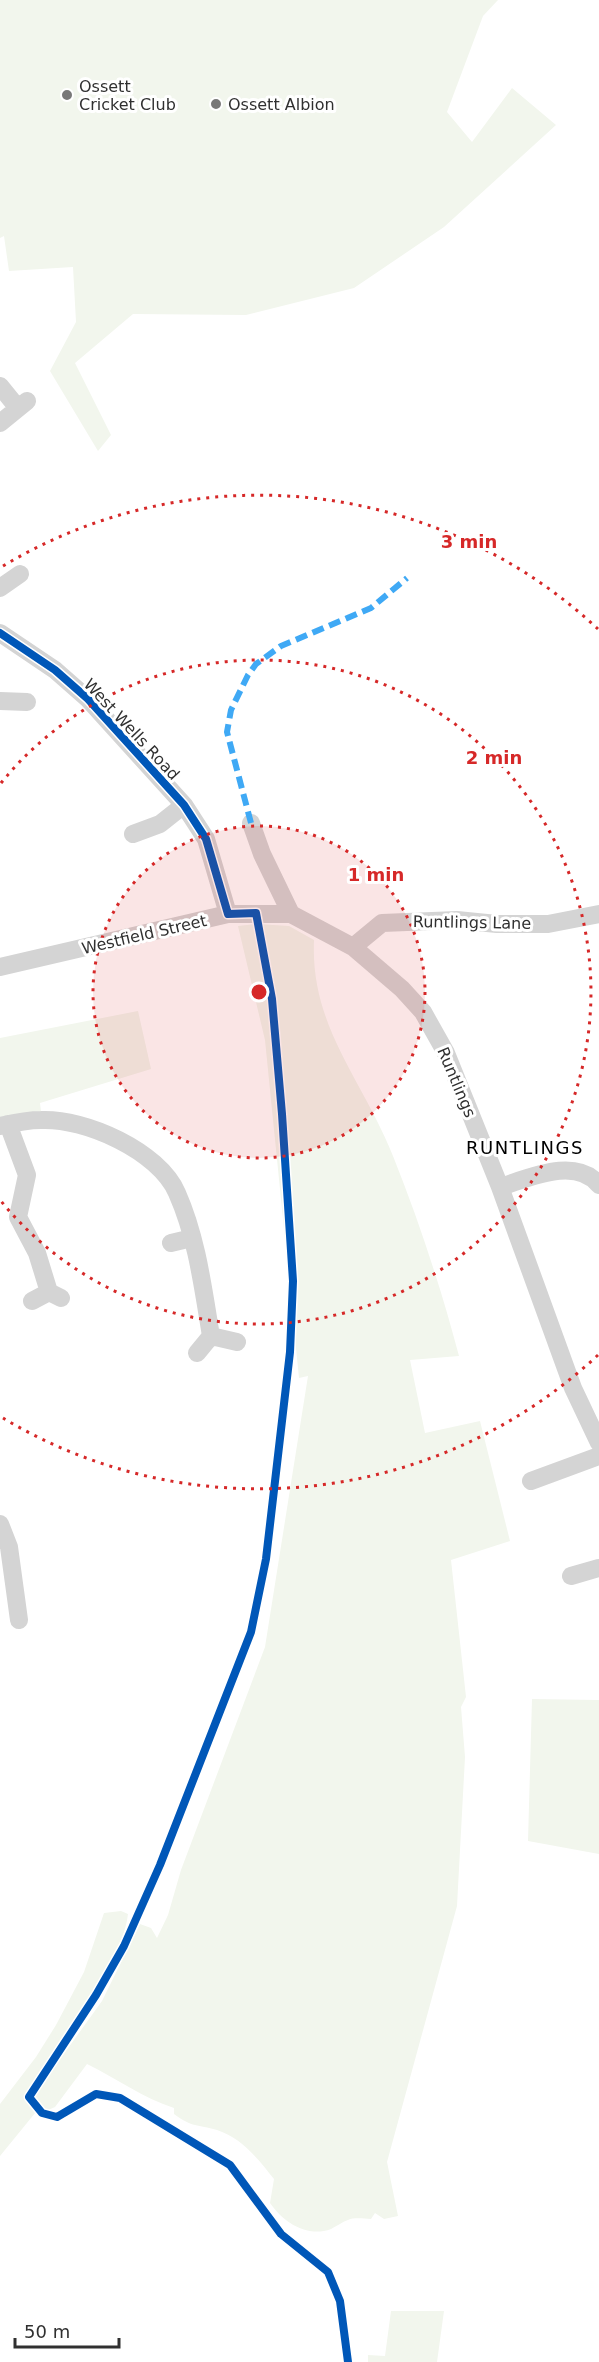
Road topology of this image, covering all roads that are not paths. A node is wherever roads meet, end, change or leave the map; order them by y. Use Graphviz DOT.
graph roads {
  1 [pos="0,386"];
  2 [pos="0,423"];
  3 [pos="20,574"];
  4 [pos="0,588"];
  5 [pos="0,633"];
  6 [pos="0,701"];
  7 [pos="27,702"];
  8 [pos="184,806"];
  9 [pos="251,823"];
  10 [pos="133,834"];
  11 [pos="228,914"];
  12 [pos="291,914"];
  13 [pos="599,914"];
  14 [pos="353,947"];
  15 [pos="0,967"];
  16 [pos="4,1125"];
  17 [pos="599,1185"];
  18 [pos="500,1187"];
  19 [pos="192,1238"];
  20 [pos="171,1243"];
  21 [pos="32,1301"];
  22 [pos="211,1336"];
  23 [pos="237,1342"];
  24 [pos="197,1353"];
  25 [pos="599,1443"];
  26 [pos="599,1456"];
  27 [pos="531,1481"];
  28 [pos="0,1524"];
  29 [pos="599,1568"];
  30 [pos="571,1576"];
  31 [pos="19,1620"];
  1 -- 2 [label="street"];
  3 -- 4 [label="street"];
  5 -- 8 [label="street, West Wells Road"];
  6 -- 7 [label="street"];
  8 -- 10 [label="street"];
  8 -- 11 [label="street, West Wells Road"];
  9 -- 12 [label="street"];
  11 -- 12 [label="street, Westfield Street"];
  11 -- 15 [label="street, Westfield Street"];
  12 -- 14 [label="street, Runtlings"];
  13 -- 14 [label="street, Runtlings Lane"];
  14 -- 18 [label="street, Runtlings"];
  16 -- 19 [label="street"];
  16 -- 21 [label="street"];
  17 -- 18 [label="street"];
  18 -- 25 [label="street, Runtlings"];
  19 -- 20 [label="street"];
  19 -- 22 [label="street"];
  22 -- 23 [label="street"];
  22 -- 24 [label="street"];
  26 -- 27 [label="street"];
  28 -- 31 [label="street"];
  29 -- 30 [label="street"];
}
